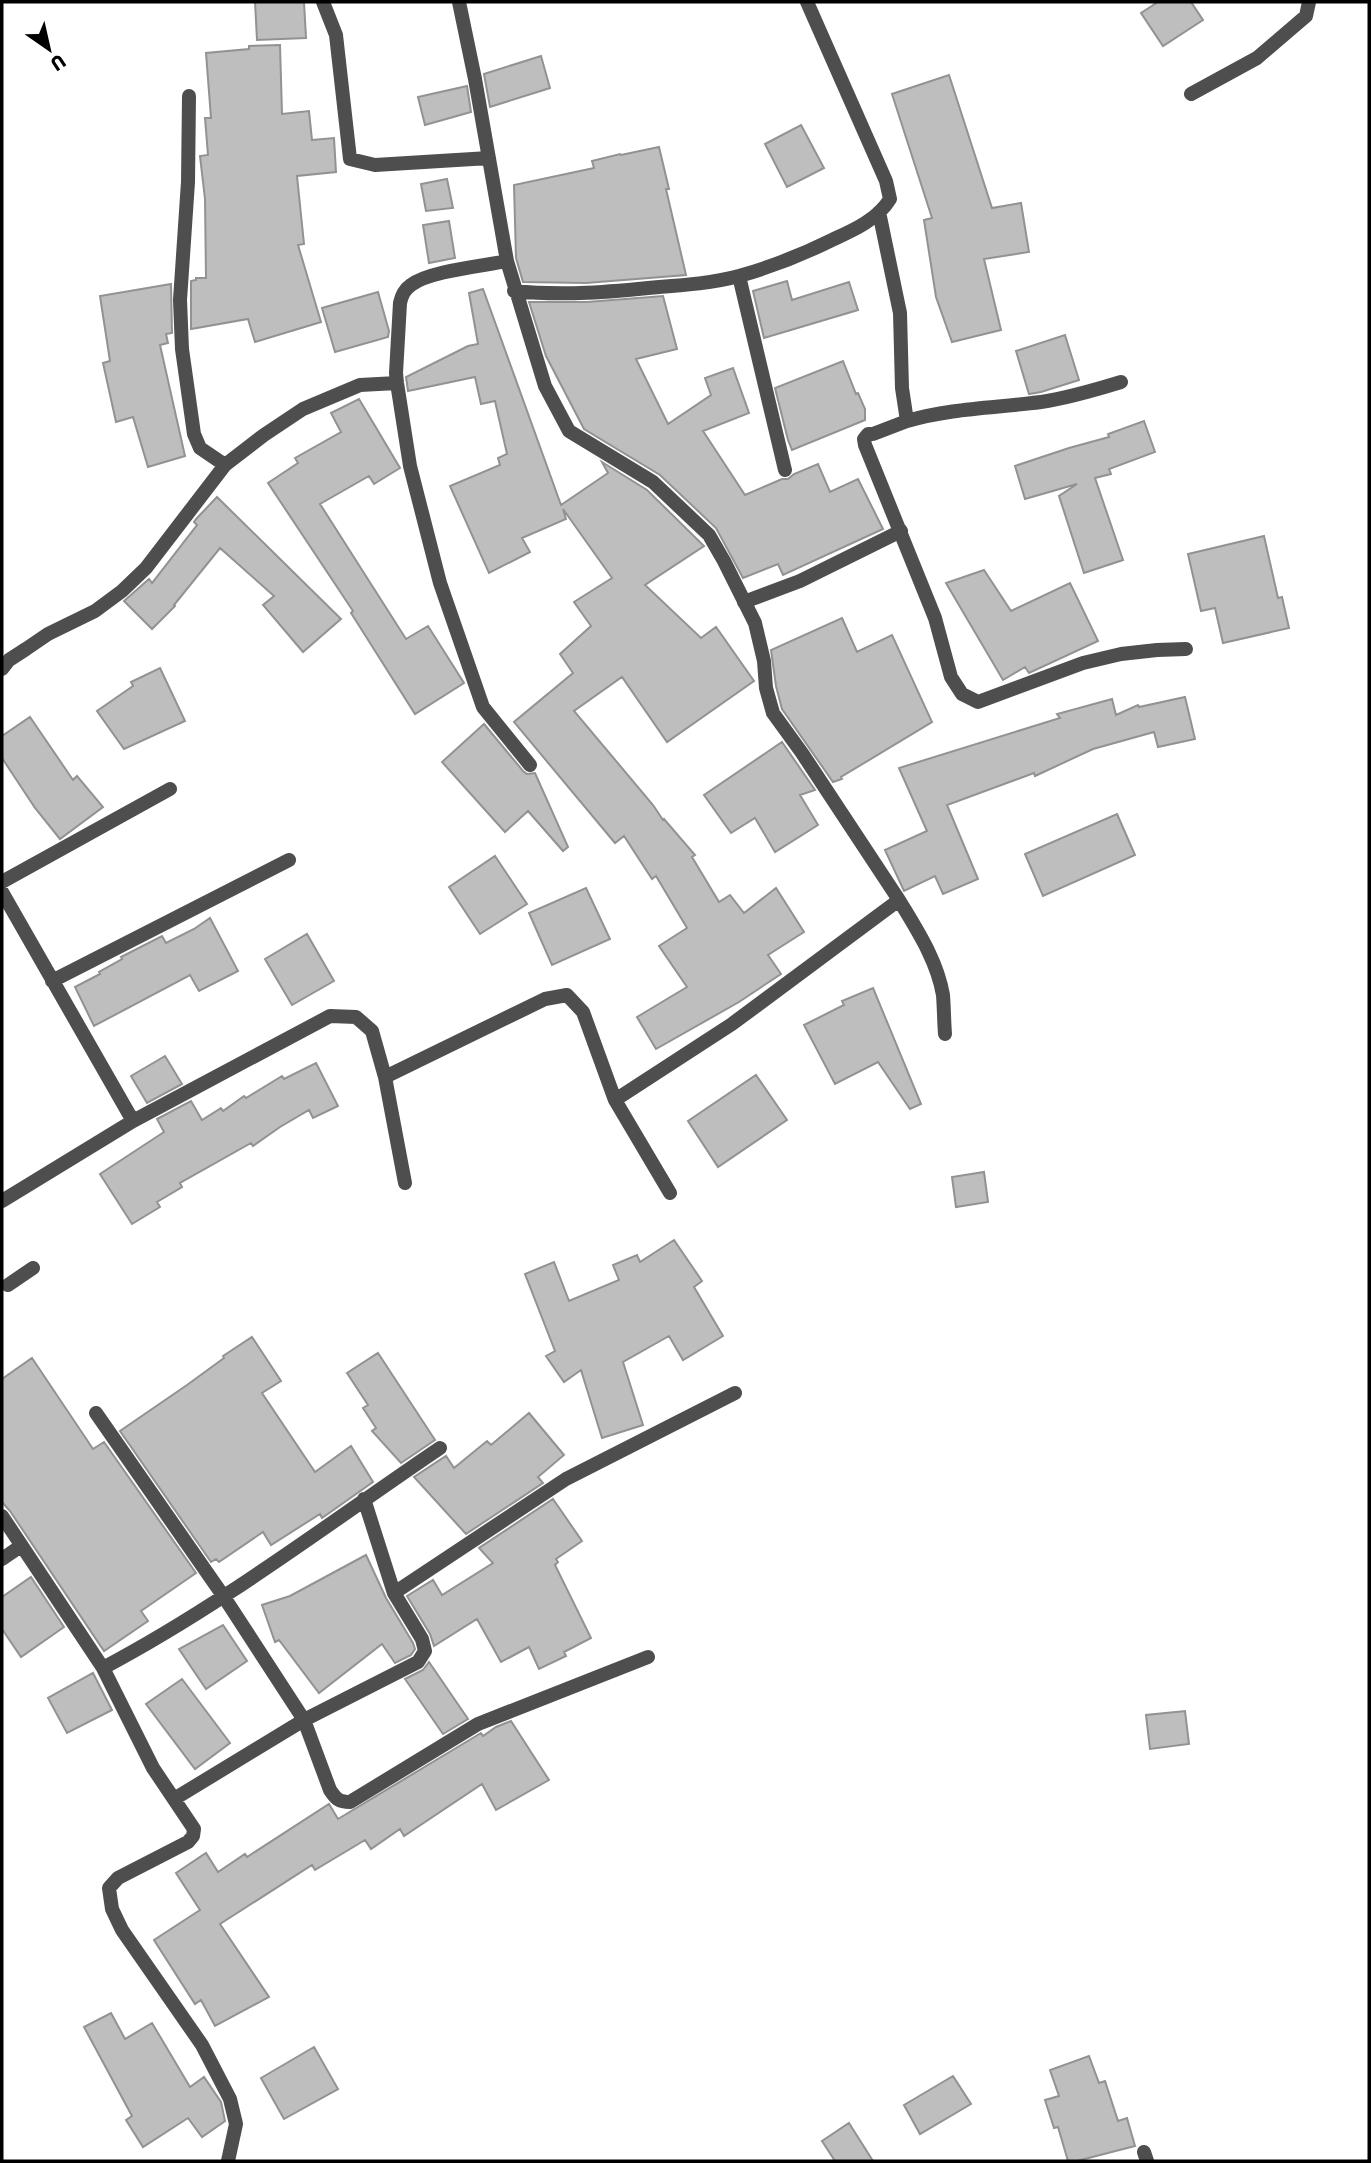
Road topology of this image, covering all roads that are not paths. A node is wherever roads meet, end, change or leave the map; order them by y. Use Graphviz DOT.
graph roads {
  1 [pos="323,2"];
  2 [pos="459,2"];
  3 [pos="807,2"];
  4 [pos="1309,2"];
  5 [pos="1191,94"];
  6 [pos="189,96"];
  7 [pos="489,158"];
  8 [pos="879,212"];
  9 [pos="507,261"];
  10 [pos="738,276"];
  11 [pos="514,291"];
  12 [pos="1121,382"];
  13 [pos="397,383"];
  14 [pos="906,421"];
  15 [pos="225,465"];
  16 [pos="785,470"];
  17 [pos="901,531"];
  18 [pos="744,602"];
  19 [pos="1186,649"];
  20 [pos="2,669"];
  21 [pos="530,765"];
  22 [pos="170,789"];
  23 [pos="289,860"];
  24 [pos="2,882"];
  25 [pos="2,892"];
  26 [pos="899,900"];
  27 [pos="52,981"];
  28 [pos="945,1034"];
  29 [pos="384,1077"];
  30 [pos="615,1100"];
  31 [pos="133,1121"];
  32 [pos="405,1184"];
  33 [pos="670,1194"];
  34 [pos="2,1200"];
  35 [pos="33,1268"];
  36 [pos="4,1283"];
  37 [pos="735,1393"];
  38 [pos="96,1413"];
  39 [pos="440,1448"];
  40 [pos="364,1499"];
  41 [pos="2,1516"];
  42 [pos="21,1545"];
  43 [pos="2,1559"];
  44 [pos="394,1593"];
  45 [pos="224,1597"];
  46 [pos="648,1657"];
  47 [pos="103,1668"];
  48 [pos="304,1720"];
  49 [pos="174,1799"];
  50 [pos="228,2161"];
  1 -- 7 [label="street"];
  2 -- 7 [label="street"];
  3 -- 8 [label="street"];
  4 -- 5 [label="street"];
  6 -- 15 [label="street"];
  7 -- 9 [label="street"];
  8 -- 10 [label="street"];
  8 -- 14 [label="street"];
  9 -- 11 [label="street"];
  9 -- 13 [label="street"];
  10 -- 11 [label="street"];
  10 -- 16 [label="street"];
  11 -- 18 [label="street"];
  12 -- 14 [label="street"];
  13 -- 15 [label="street"];
  13 -- 21 [label="street"];
  14 -- 17 [label="street"];
  15 -- 20 [label="street"];
  17 -- 18 [label="street"];
  17 -- 19 [label="street"];
  18 -- 26 [label="street"];
  22 -- 24 [label="street"];
  23 -- 27 [label="street"];
  25 -- 27 [label="street"];
  26 -- 28 [label="street"];
  26 -- 30 [label="street"];
  27 -- 31 [label="street"];
  29 -- 30 [label="street"];
  29 -- 31 [label="street"];
  29 -- 32 [label="street"];
  30 -- 33 [label="street"];
  31 -- 34 [label="street"];
  35 -- 36 [label="street"];
  37 -- 44 [label="street"];
  38 -- 45 [label="street"];
  39 -- 40 [label="street"];
  40 -- 44 [label="street"];
  40 -- 45 [label="street"];
  41 -- 42 [label="street"];
  42 -- 43 [label="street"];
  42 -- 47 [label="street"];
  44 -- 48 [label="street"];
  45 -- 47 [label="street"];
  45 -- 48 [label="street"];
  46 -- 48 [label="street"];
  47 -- 49 [label="street"];
  48 -- 49 [label="street"];
  49 -- 50 [label="street"];
}
